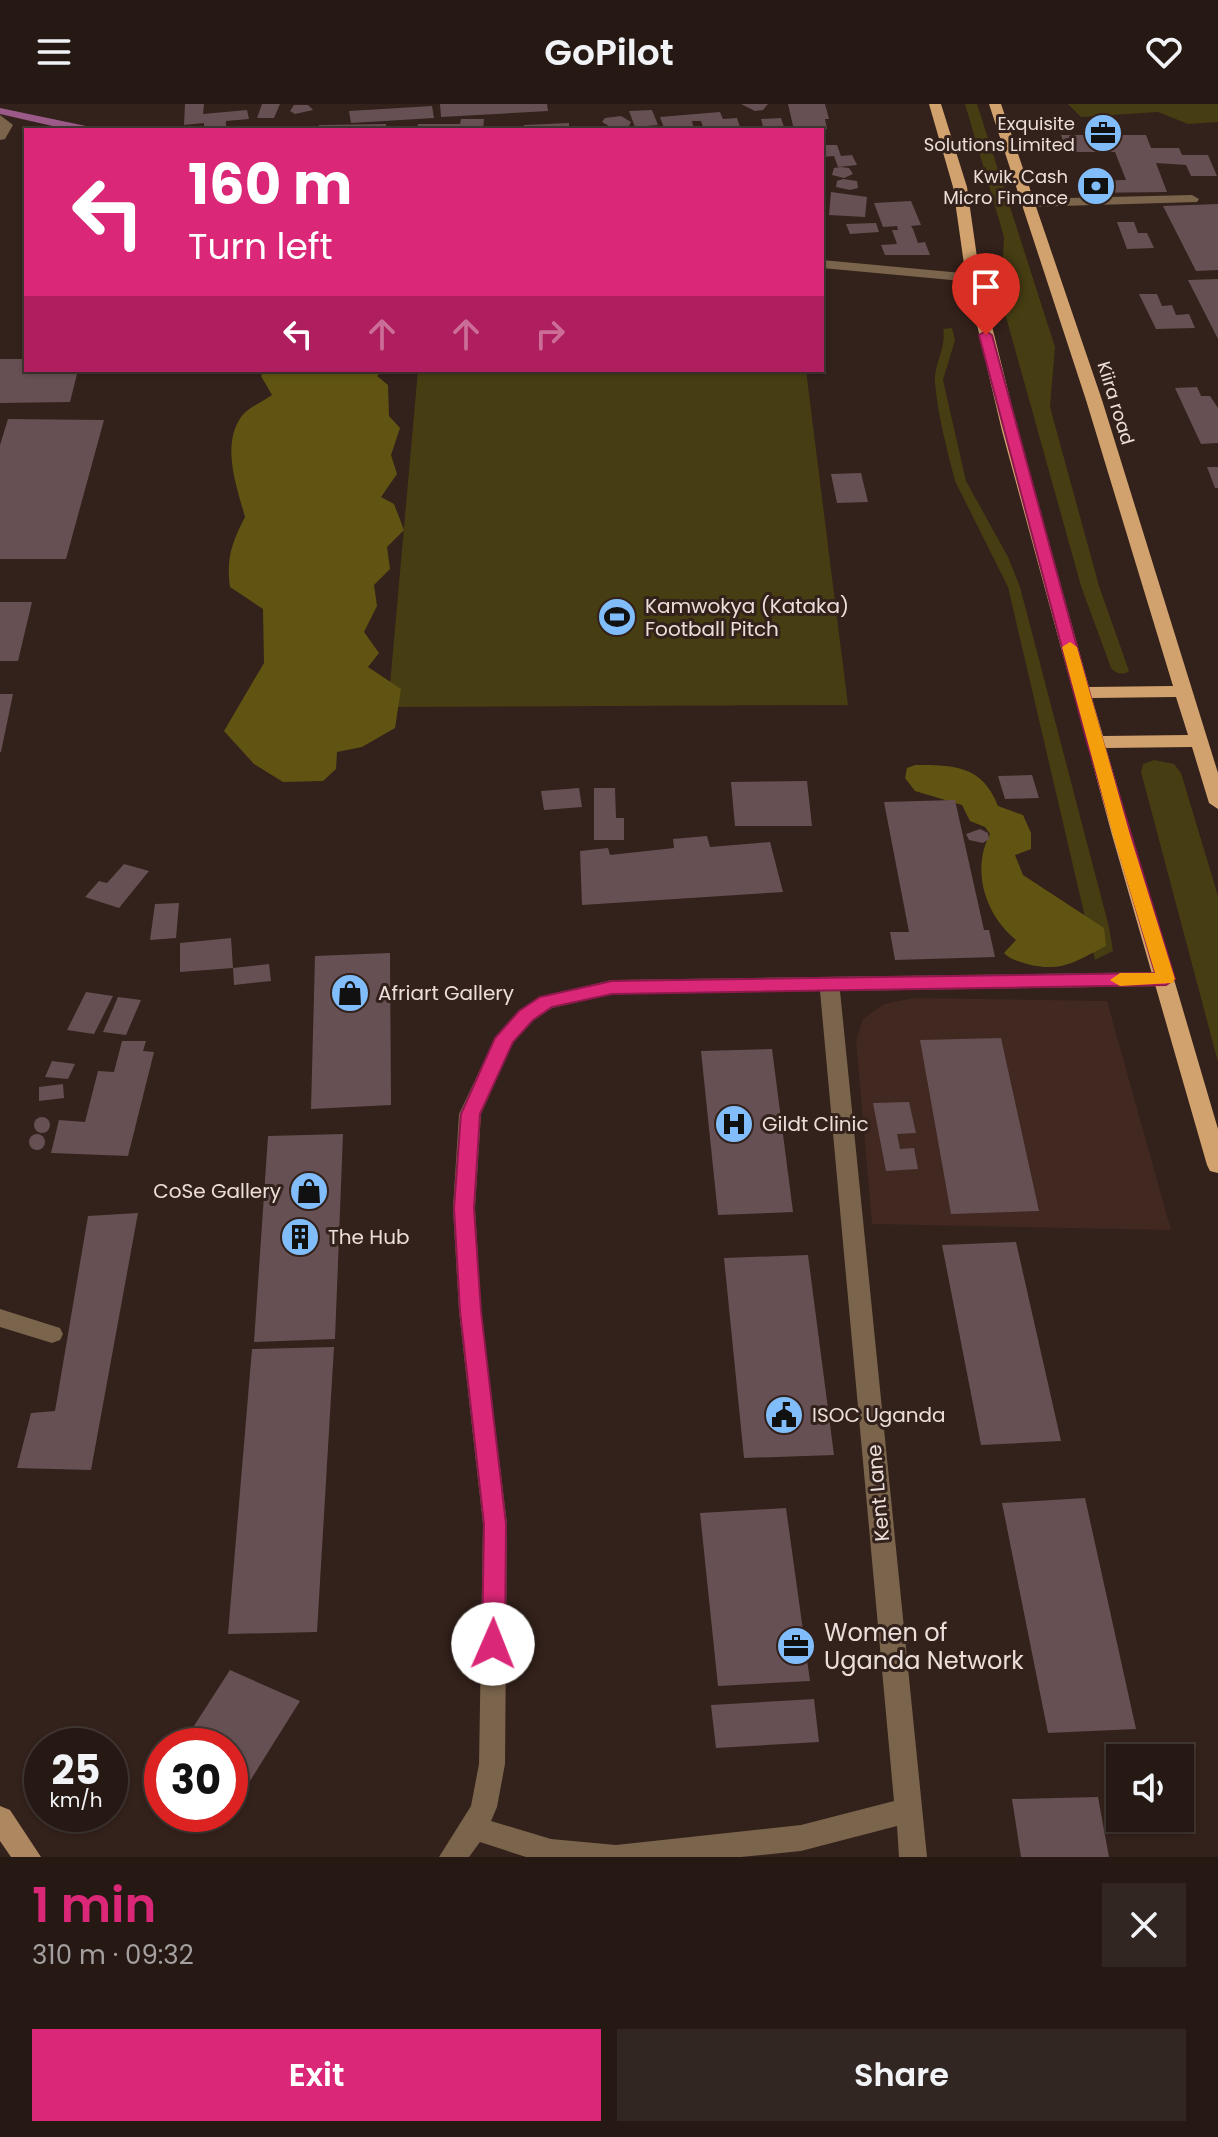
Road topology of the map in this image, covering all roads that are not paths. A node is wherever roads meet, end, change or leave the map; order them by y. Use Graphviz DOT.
graph roads {
  1 [pos="935,104"];
  2 [pos="995,104"];
  3 [pos="0,119"];
  4 [pos="0,136"];
  5 [pos="1192,199"];
  6 [pos="1027,203"];
  7 [pos="824,264"];
  8 [pos="973,278"];
  9 [pos="1184,691"];
  10 [pos="1083,693"];
  11 [pos="1200,741"];
  12 [pos="1095,742"];
  13 [pos="1218,803"];
  14 [pos="1166,979"];
  15 [pos="830,986"];
  16 [pos="1218,1165"];
  17 [pos="0,1318"];
  18 [pos="52,1334"];
  19 [pos="908,1810"];
  20 [pos="0,1819"];
  21 [pos="474,1828"];
  22 [pos="27,1857"];
  23 [pos="453,1857"];
  24 [pos="616,1857"];
  25 [pos="913,1857"];
  1 -- 8 [label="main road"];
  2 -- 6 [label="main road, Kiira road"];
  3 -- 4 [label="street"];
  5 -- 6 [label="street"];
  6 -- 9 [label="main road, Kiira road"];
  7 -- 8 [label="street"];
  8 -- 10 [label="main road"];
  9 -- 10 [label="main road"];
  9 -- 11 [label="main road, Kiira road"];
  10 -- 12 [label="main road"];
  11 -- 12 [label="main road"];
  11 -- 13 [label="main road, Kiira road"];
  12 -- 14 [label="main road"];
  14 -- 15 [label="street"];
  14 -- 16 [label="main road"];
  15 -- 19 [label="street, Kent Lane"];
  15 -- 21 [label="street"];
  17 -- 18 [label="street"];
  19 -- 24 [label="street"];
  19 -- 25 [label="street, Kent Lane"];
  20 -- 22 [label="street"];
  21 -- 23 [label="street"];
  21 -- 24 [label="street"];
}
